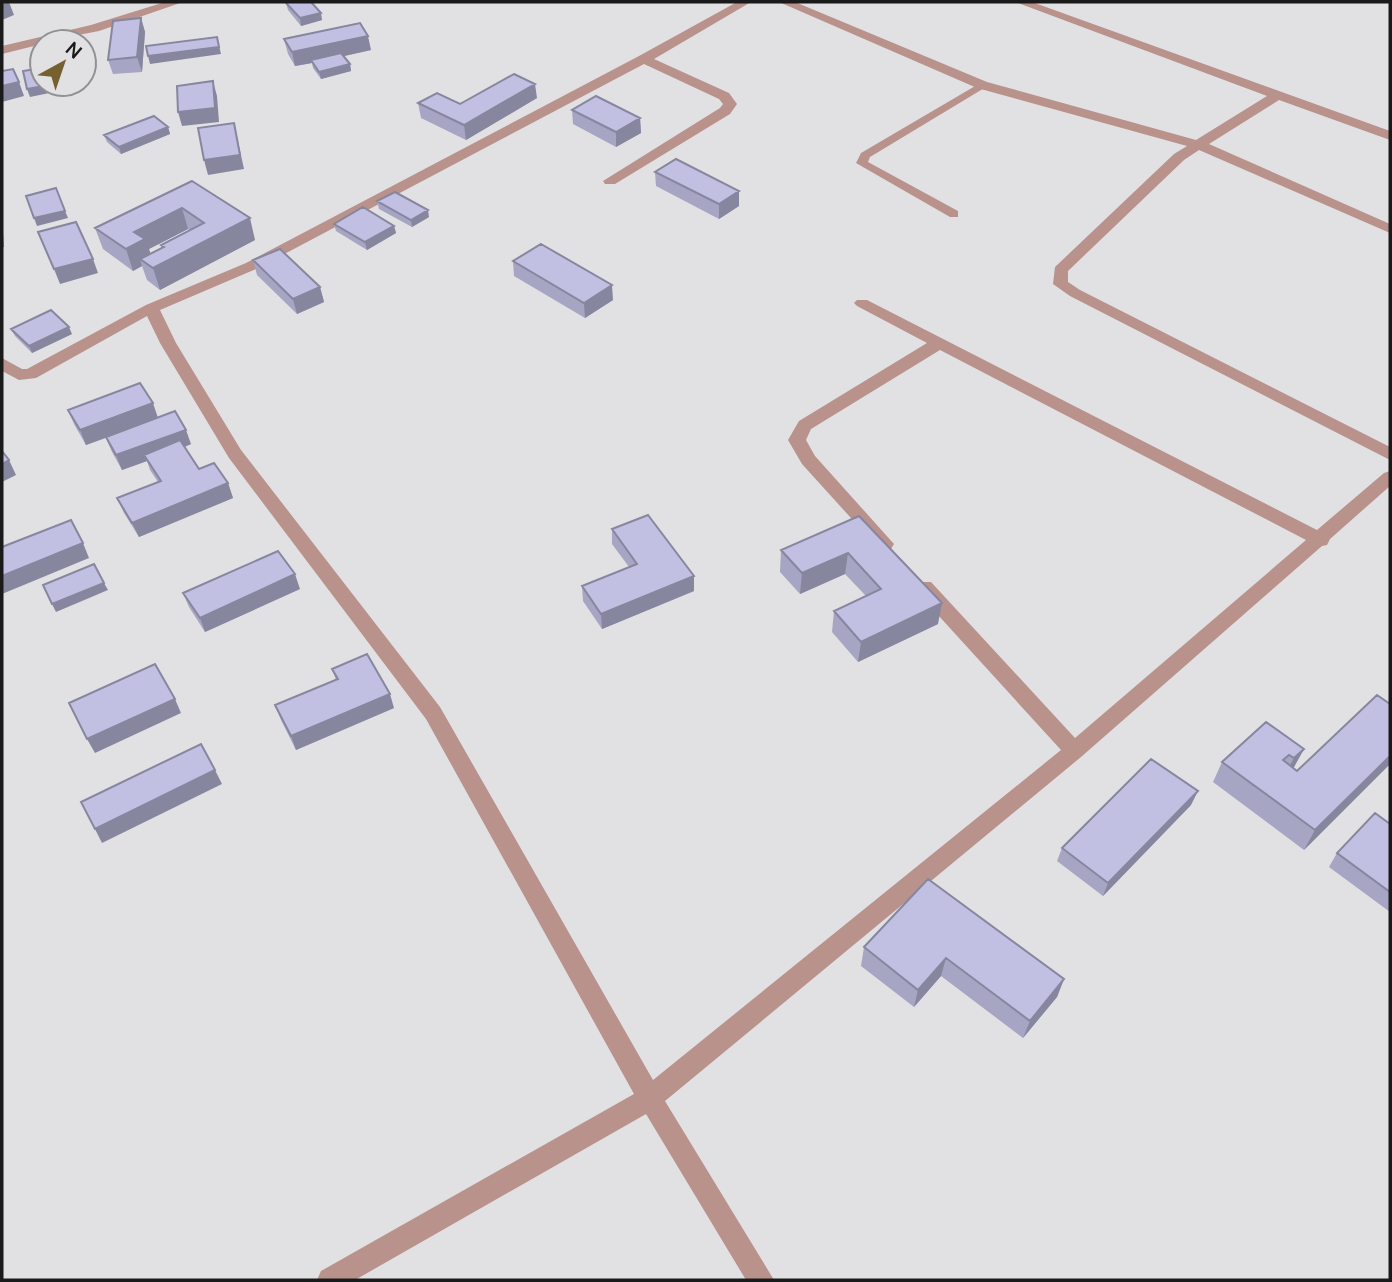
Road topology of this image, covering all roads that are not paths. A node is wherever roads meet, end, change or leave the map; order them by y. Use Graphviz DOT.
graph roads {
  1 [pos="177,2"];
  2 [pos="745,2"];
  3 [pos="785,2"];
  4 [pos="1021,2"];
  5 [pos="2,50"];
  6 [pos="644,59"];
  7 [pos="982,85"];
  8 [pos="1278,95"];
  9 [pos="1390,136"];
  10 [pos="1201,146"];
  11 [pos="610,181"];
  12 [pos="954,214"];
  13 [pos="1390,229"];
  14 [pos="862,303"];
  15 [pos="152,309"];
  16 [pos="939,343"];
  17 [pos="2,363"];
  18 [pos="1390,454"];
  19 [pos="1390,477"];
  20 [pos="1321,540"];
  21 [pos="1074,751"];
  22 [pos="650,1098"];
  23 [pos="330,1280"];
  24 [pos="761,1280"];
  1 -- 5 [label="street"];
  2 -- 6 [label="street"];
  3 -- 7 [label="street"];
  4 -- 8 [label="street"];
  6 -- 11 [label="street"];
  6 -- 15 [label="street"];
  7 -- 10 [label="street"];
  7 -- 12 [label="lane"];
  8 -- 9 [label="street"];
  8 -- 10 [label="street"];
  10 -- 13 [label="street"];
  10 -- 18 [label="street"];
  14 -- 16 [label="street"];
  15 -- 17 [label="street"];
  15 -- 22 [label="street"];
  16 -- 20 [label="street"];
  16 -- 21 [label="street"];
  19 -- 20 [label="street"];
  20 -- 21 [label="street"];
  21 -- 22 [label="street"];
  22 -- 23 [label="street"];
  22 -- 24 [label="street"];
}
